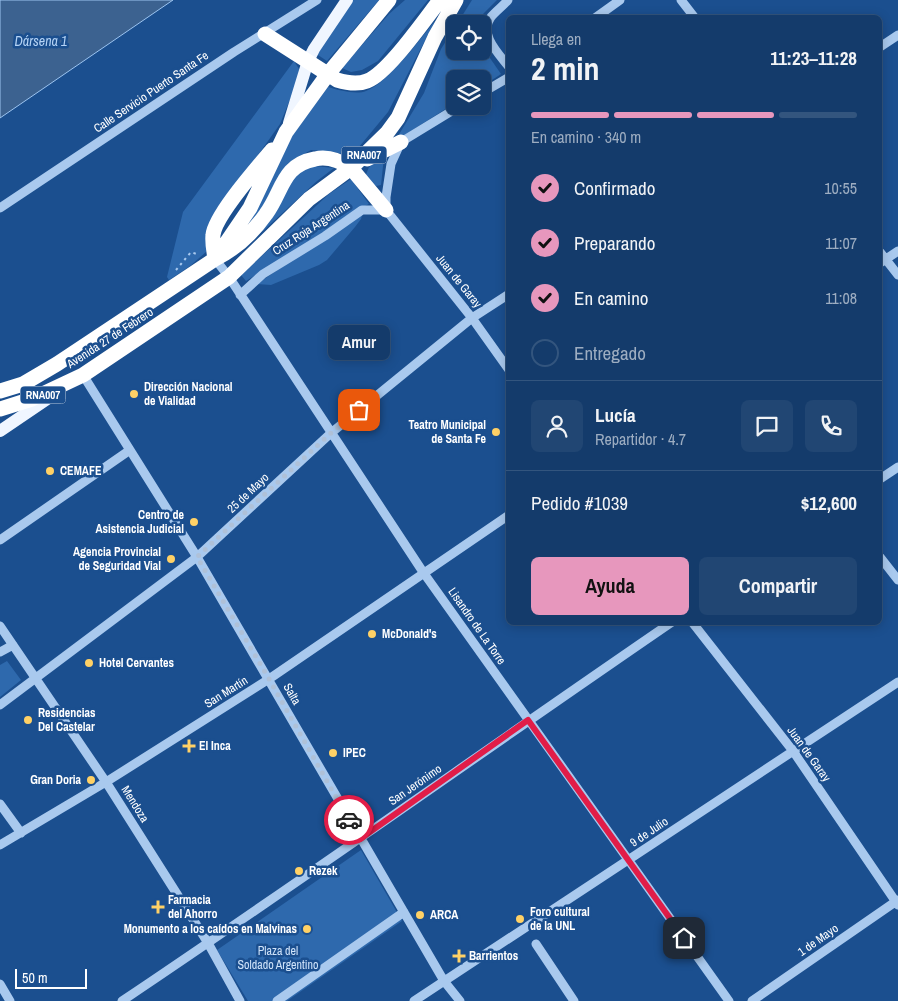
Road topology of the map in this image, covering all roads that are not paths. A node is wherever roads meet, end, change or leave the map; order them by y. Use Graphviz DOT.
graph roads {
  1 [pos="318,0"];
  2 [pos="347,0"];
  3 [pos="389,0"];
  4 [pos="440,0"];
  5 [pos="456,0"];
  6 [pos="508,0"];
  7 [pos="620,0"];
  8 [pos="682,0"];
  9 [pos="599,15"];
  10 [pos="693,15"];
  11 [pos="265,34"];
  12 [pos="898,34"];
  13 [pos="882,46"];
  14 [pos="308,61"];
  15 [pos="506,63"];
  16 [pos="328,74"];
  17 [pos="506,79"];
  18 [pos="491,88"];
  19 [pos="446,115"];
  20 [pos="286,132"];
  21 [pos="401,142"];
  22 [pos="351,168"];
  23 [pos="0,208"];
  24 [pos="386,210"];
  25 [pos="898,251"];
  26 [pos="214,258"];
  27 [pos="882,258"];
  28 [pos="898,275"];
  29 [pos="229,277"];
  30 [pos="240,295"];
  31 [pos="506,296"];
  32 [pos="472,318"];
  33 [pos="506,366"];
  34 [pos="83,375"];
  35 [pos="29,380"];
  36 [pos="0,385"];
  37 [pos="0,391"];
  38 [pos="0,409"];
  39 [pos="0,431"];
  40 [pos="331,433"];
  41 [pos="130,450"];
  42 [pos="898,466"];
  43 [pos="882,478"];
  44 [pos="506,517"];
  45 [pos="0,540"];
  46 [pos="197,557"];
  47 [pos="882,560"];
  48 [pos="424,572"];
  49 [pos="898,580"];
  50 [pos="668,625"];
  51 [pos="694,625"];
  52 [pos="0,626"];
  53 [pos="13,645"];
  54 [pos="0,652"];
  55 [pos="36,678"];
  56 [pos="269,679"];
  57 [pos="898,682"];
  58 [pos="0,705"];
  59 [pos="528,720"];
  60 [pos="793,751"];
  61 [pos="106,782"];
  62 [pos="0,804"];
  63 [pos="21,833"];
  64 [pos="360,839"];
  65 [pos="0,846"];
  66 [pos="629,860"];
  67 [pos="897,902"];
  68 [pos="404,912"];
  69 [pos="208,943"];
  70 [pos="536,944"];
  71 [pos="444,981"];
  72 [pos="0,984"];
  73 [pos="10,1001"];
  74 [pos="122,1001"];
  75 [pos="240,1001"];
  76 [pos="277,1001"];
  77 [pos="414,1001"];
  78 [pos="460,1001"];
  79 [pos="574,1001"];
  80 [pos="730,1001"];
  81 [pos="752,1001"];
  1 -- 11 [label="street, Calle Servicio Puerto Santa Fe"];
  2 -- 14 [label="main road"];
  3 -- 16 [label="highway, RNA007"];
  4 -- 16 [label="highway"];
  5 -- 22 [label="highway, RNA007"];
  6 -- 15 [label="street"];
  7 -- 9 [label="street"];
  8 -- 10 [label="street"];
  11 -- 14 [label="highway"];
  11 -- 23 [label="street, Calle Servicio Puerto Santa Fe"];
  12 -- 13 [label="street"];
  14 -- 16 [label="highway"];
  14 -- 20 [label="main road"];
  16 -- 20 [label="highway, RNA007"];
  17 -- 18 [label="street"];
  19 -- 21 [label="street"];
  20 -- 26 [label="highway, RNA007"];
  21 -- 22 [label="highway"];
  21 -- 24 [label="street"];
  22 -- 24 [label="highway"];
  22 -- 26 [label="highway"];
  22 -- 29 [label="highway, RNA007"];
  24 -- 30 [label="street, Cruz Roja Argentina"];
  24 -- 32 [label="street, Juan de Garay"];
  25 -- 27 [label="street"];
  26 -- 29 [label="street, Lisandro de La Torre"];
  26 -- 35 [label="highway, Avenida 27 de Febrero / RNA007"];
  27 -- 28 [label="street"];
  29 -- 30 [label="street, Lisandro de La Torre"];
  29 -- 34 [label="highway, Avenida 27 de Febrero / RNA007"];
  30 -- 40 [label="street, Lisandro de La Torre"];
  31 -- 32 [label="street, 25 de Mayo"];
  32 -- 33 [label="street, Juan de Garay"];
  32 -- 40 [label="street, 25 de Mayo"];
  34 -- 38 [label="highway, Avenida 27 de Febrero / RNA007"];
  34 -- 39 [label="main road"];
  34 -- 41 [label="street, Salta"];
  35 -- 36 [label="main road, Avenida 27 de Febrero"];
  35 -- 37 [label="highway, Avenida 27 de Febrero / RNA007"];
  40 -- 46 [label="street, 25 de Mayo"];
  40 -- 48 [label="street, Lisandro de La Torre"];
  41 -- 45 [label="street"];
  41 -- 46 [label="street, Salta"];
  42 -- 43 [label="street"];
  44 -- 48 [label="street, San Martín"];
  46 -- 55 [label="street, 25 de Mayo"];
  46 -- 56 [label="street, Salta"];
  47 -- 49 [label="street"];
  48 -- 56 [label="street, San Martín"];
  48 -- 59 [label="street, Lisandro de La Torre"];
  50 -- 59 [label="street, San Jerónimo"];
  51 -- 60 [label="street, Juan de Garay"];
  52 -- 53 [label="street, Mendoza"];
  53 -- 54 [label="street"];
  53 -- 55 [label="street, Mendoza"];
  55 -- 58 [label="street, 25 de Mayo"];
  55 -- 61 [label="street, Mendoza"];
  56 -- 61 [label="street, San Martín"];
  56 -- 64 [label="street, Salta"];
  57 -- 60 [label="street, 9 de Julio"];
  59 -- 64 [label="street, San Jerónimo"];
  59 -- 66 [label="street, Lisandro de La Torre"];
  60 -- 66 [label="street, 9 de Julio"];
  60 -- 67 [label="street, Juan de Garay"];
  61 -- 63 [label="street, San Martín"];
  61 -- 69 [label="street, Mendoza"];
  62 -- 63 [label="street"];
  63 -- 65 [label="street, San Martín"];
  64 -- 68 [label="street, Salta"];
  64 -- 69 [label="street, San Jerónimo"];
  66 -- 71 [label="street, 9 de Julio"];
  66 -- 80 [label="street, Lisandro de La Torre"];
  67 -- 81 [label="street, 1 de Mayo"];
  68 -- 71 [label="street, Salta"];
  68 -- 76 [label="street"];
  69 -- 74 [label="street, San Jerónimo"];
  69 -- 75 [label="street, Mendoza"];
  70 -- 79 [label="street"];
  71 -- 77 [label="street, 9 de Julio"];
  71 -- 78 [label="street, Salta"];
  72 -- 73 [label="street"];
}
